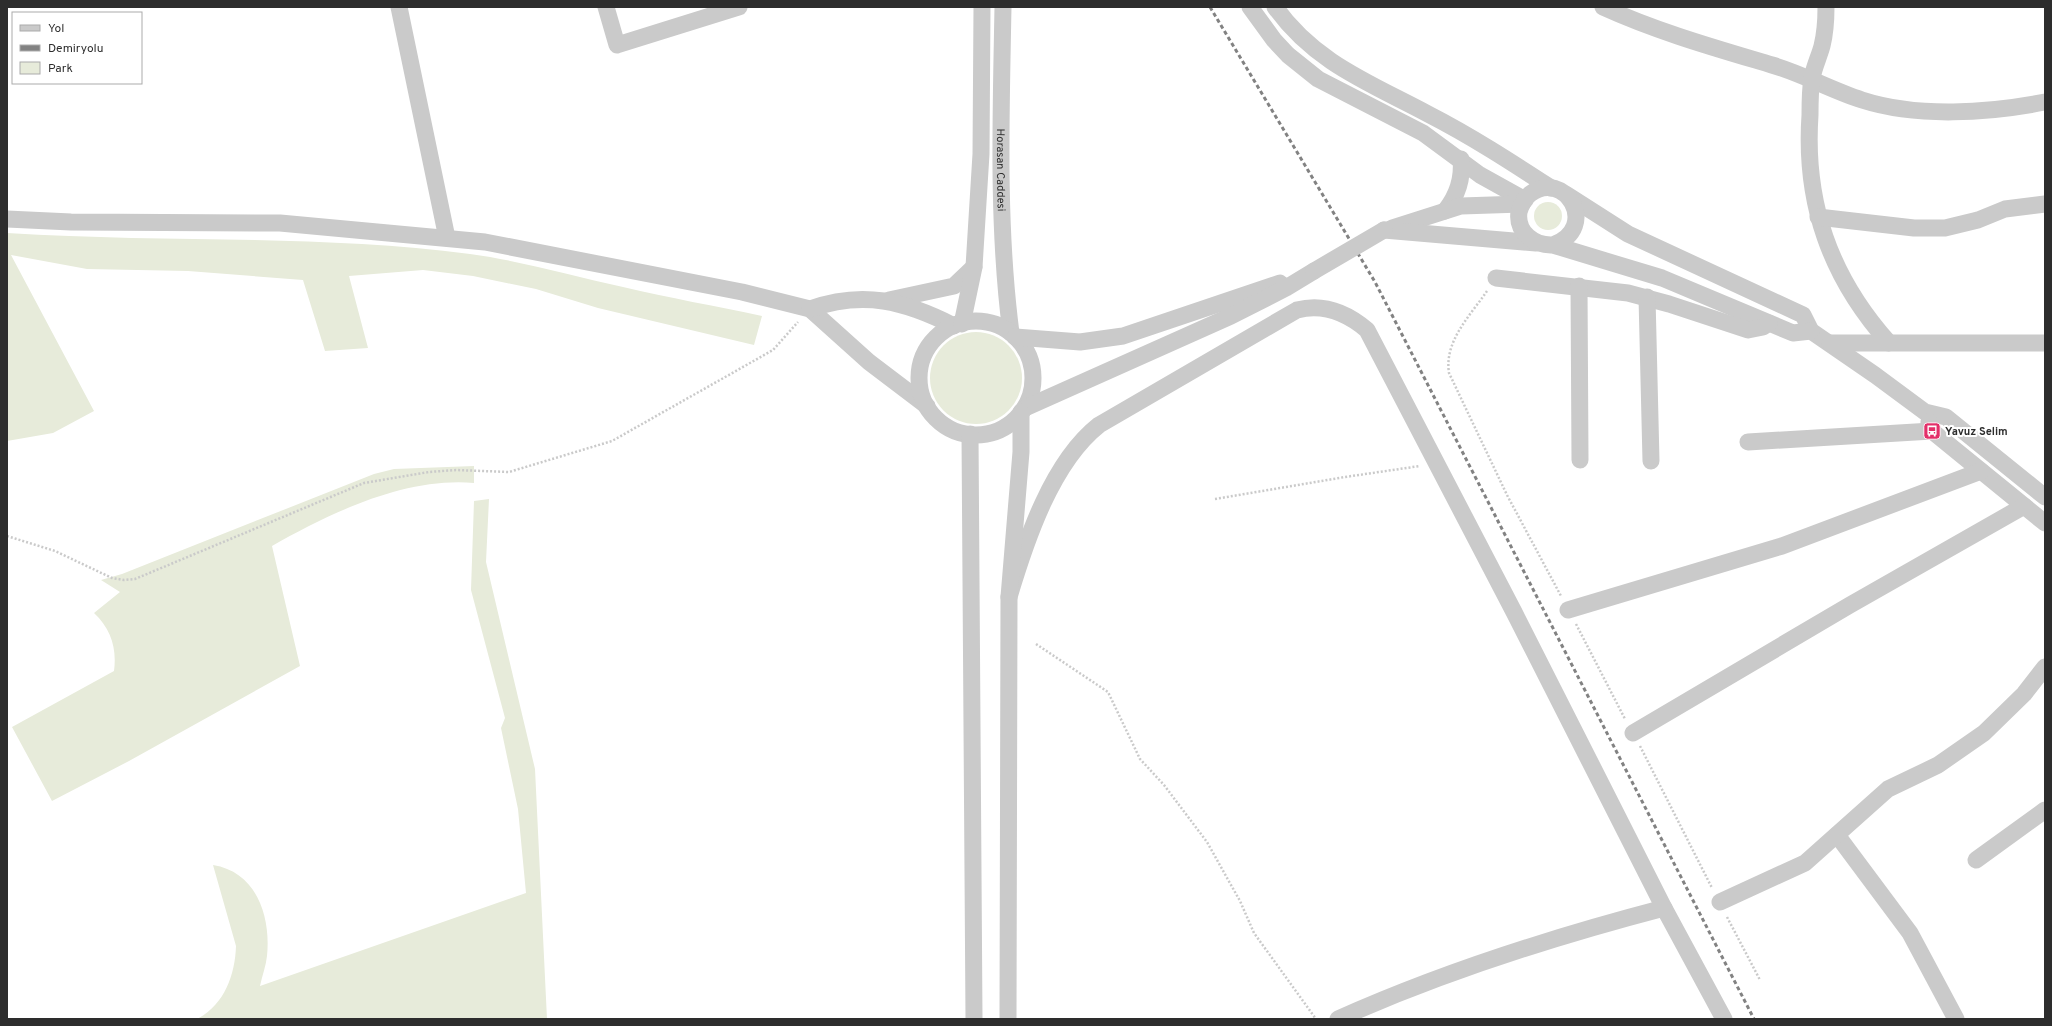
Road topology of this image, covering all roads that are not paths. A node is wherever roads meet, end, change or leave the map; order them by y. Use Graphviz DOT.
graph roads {
  1 [pos="399,7"];
  2 [pos="606,7"];
  3 [pos="739,7"];
  4 [pos="982,7"];
  5 [pos="1002,7"];
  6 [pos="1250,7"];
  7 [pos="1275,7"];
  8 [pos="1603,7"];
  9 [pos="1826,7"];
  10 [pos="1812,79"];
  11 [pos="2045,102"];
  12 [pos="1461,159"];
  13 [pos="1551,188"];
  14 [pos="1567,195"];
  15 [pos="1523,202"];
  16 [pos="2045,204"];
  17 [pos="1445,211"];
  18 [pos="1818,217"];
  19 [pos="7,219"];
  20 [pos="1384,230"];
  21 [pos="447,238"];
  22 [pos="1536,243"];
  23 [pos="1553,245"];
  24 [pos="974,267"];
  25 [pos="1314,271"];
  26 [pos="1496,278"];
  27 [pos="1579,286"];
  28 [pos="1647,297"];
  29 [pos="885,300"];
  30 [pos="810,309"];
  31 [pos="1769,323"];
  32 [pos="958,325"];
  33 [pos="1811,331"];
  34 [pos="1013,335"];
  35 [pos="1830,343"];
  36 [pos="1889,343"];
  37 [pos="2045,343"];
  38 [pos="927,406"];
  39 [pos="1023,410"];
  40 [pos="1925,412"];
  41 [pos="1932,431"];
  42 [pos="970,434"];
  43 [pos="1748,442"];
  44 [pos="1580,460"];
  45 [pos="1651,461"];
  46 [pos="1981,471"];
  47 [pos="2045,497"];
  48 [pos="2024,506"];
  49 [pos="2045,523"];
  50 [pos="1009,597"];
  51 [pos="1568,610"];
  52 [pos="2045,667"];
  53 [pos="1633,733"];
  54 [pos="2045,810"];
  55 [pos="1837,835"];
  56 [pos="1976,860"];
  57 [pos="1720,902"];
  58 [pos="1664,908"];
  59 [pos="974,1019"];
  60 [pos="1008,1019"];
  61 [pos="1338,1019"];
  62 [pos="1724,1019"];
  63 [pos="1956,1019"];
  1 -- 21 [label="street"];
  2 -- 3 [label="street"];
  4 -- 24 [label="street, Horasan Caddesi"];
  5 -- 34 [label="street, Horasan Caddesi"];
  6 -- 12 [label="street"];
  7 -- 13 [label="street"];
  8 -- 10 [label="street"];
  9 -- 10 [label="street"];
  10 -- 11 [label="street"];
  10 -- 18 [label="street"];
  12 -- 15 [label="street"];
  12 -- 17 [label="street"];
  13 -- 14 [label="street"];
  13 -- 15 [label="street"];
  14 -- 23 [label="street"];
  14 -- 33 [label="street"];
  15 -- 17 [label="street"];
  15 -- 22 [label="street"];
  16 -- 18 [label="street"];
  17 -- 20 [label="street"];
  18 -- 36 [label="street"];
  19 -- 21 [label="street"];
  20 -- 22 [label="street"];
  20 -- 25 [label="street, bridge"];
  21 -- 30 [label="street"];
  22 -- 23 [label="street"];
  23 -- 31 [label="street"];
  24 -- 29 [label="street"];
  24 -- 32 [label="street, Horasan Caddesi"];
  25 -- 34 [label="street"];
  25 -- 39 [label="street"];
  26 -- 27 [label="street"];
  27 -- 28 [label="street"];
  27 -- 44 [label="street"];
  28 -- 31 [label="street"];
  28 -- 45 [label="street"];
  29 -- 30 [label="street"];
  29 -- 32 [label="street"];
  30 -- 38 [label="street"];
  31 -- 33 [label="street"];
  32 -- 34 [label="street"];
  32 -- 38 [label="street"];
  33 -- 35 [label="street"];
  34 -- 39 [label="street"];
  35 -- 36 [label="street"];
  35 -- 40 [label="street"];
  36 -- 37 [label="street"];
  38 -- 42 [label="street"];
  39 -- 42 [label="street"];
  39 -- 50 [label="street"];
  40 -- 41 [label="street"];
  40 -- 47 [label="street"];
  41 -- 43 [label="street"];
  41 -- 46 [label="street"];
  42 -- 59 [label="street"];
  46 -- 48 [label="street"];
  46 -- 51 [label="street"];
  48 -- 49 [label="street"];
  48 -- 53 [label="street"];
  50 -- 58 [label="street"];
  50 -- 60 [label="street"];
  52 -- 55 [label="street"];
  54 -- 56 [label="street"];
  55 -- 57 [label="street"];
  55 -- 63 [label="street"];
  58 -- 61 [label="street"];
  58 -- 62 [label="street"];
}
